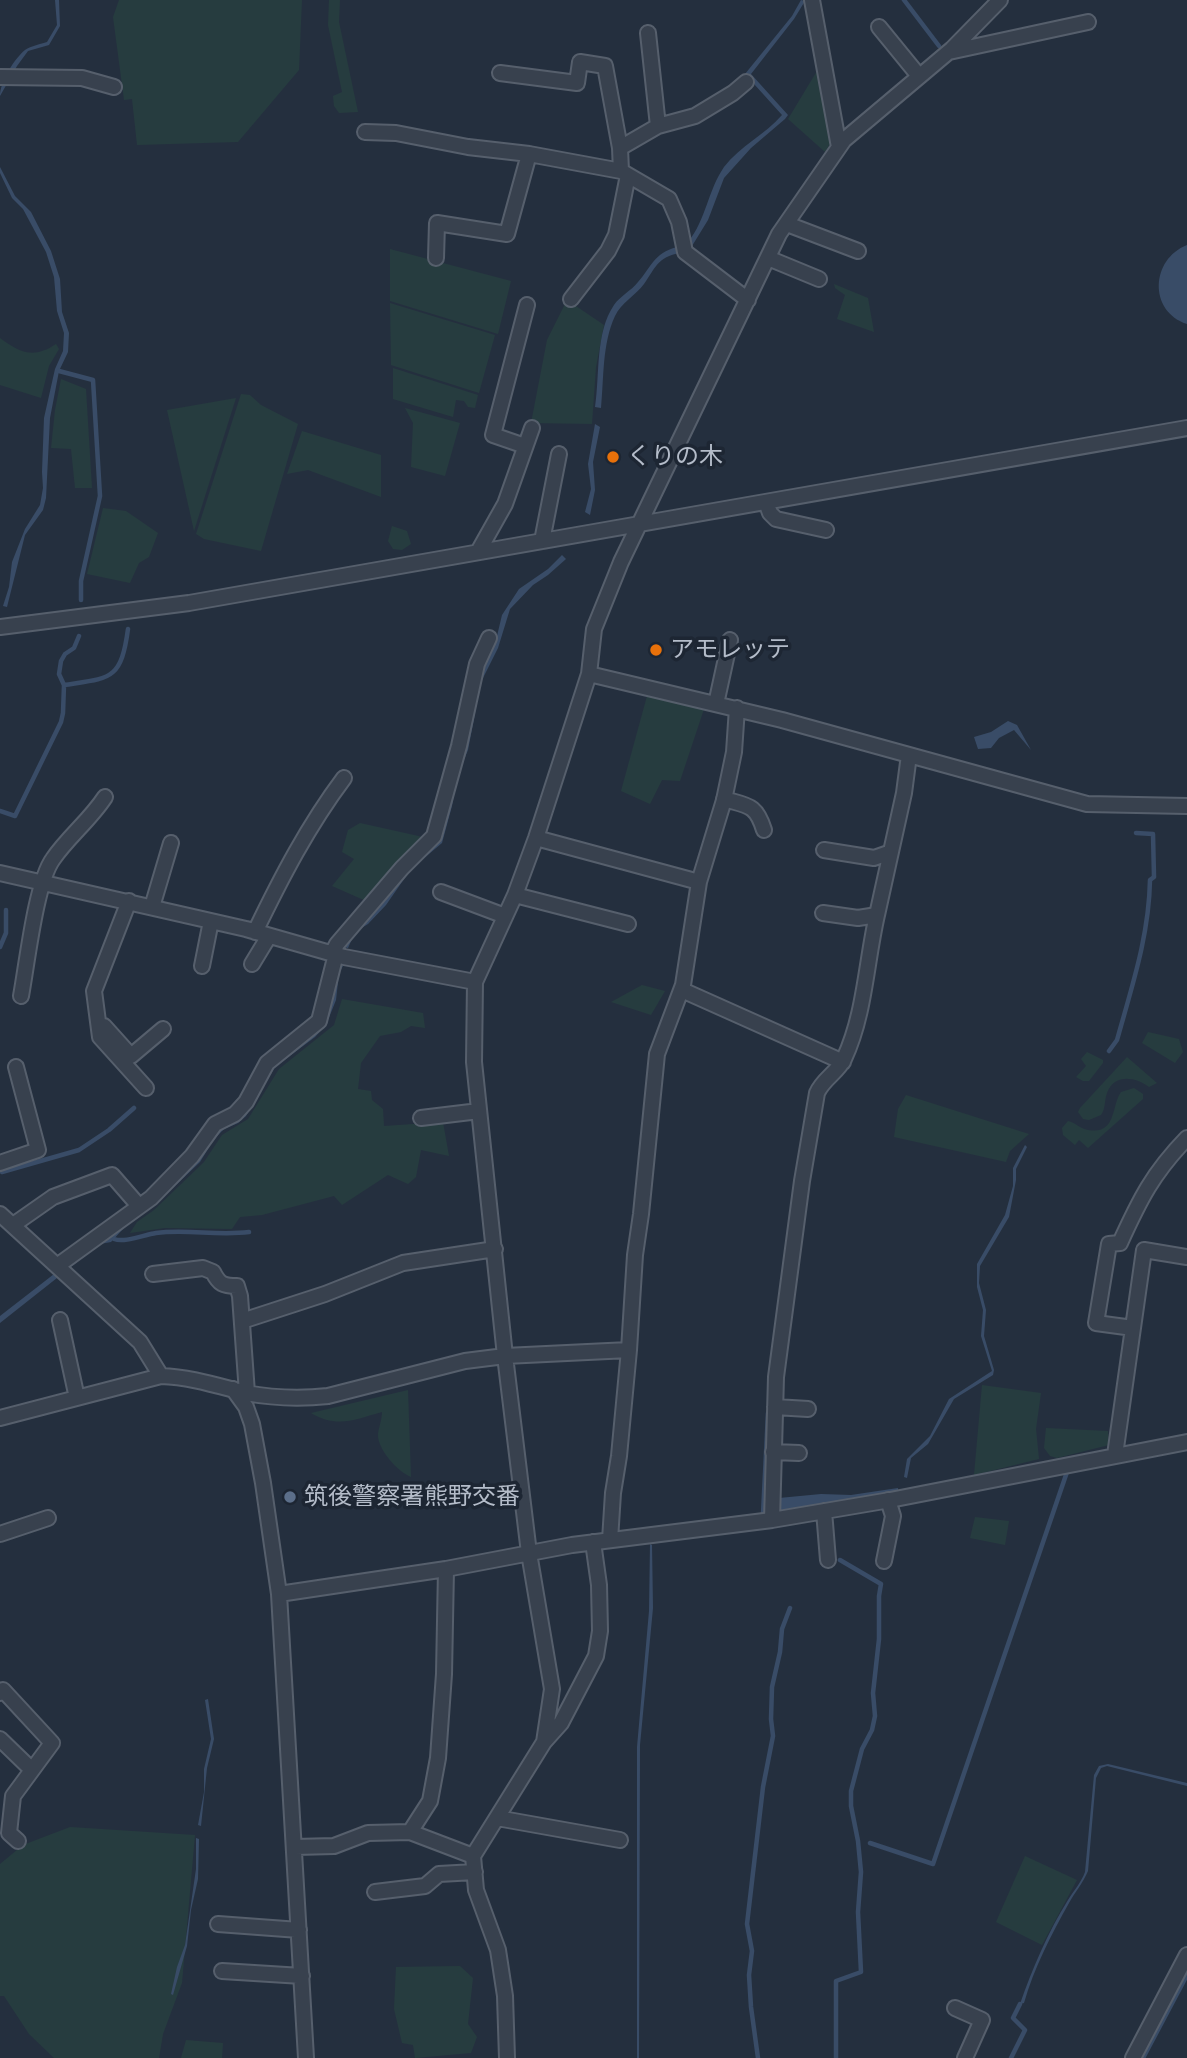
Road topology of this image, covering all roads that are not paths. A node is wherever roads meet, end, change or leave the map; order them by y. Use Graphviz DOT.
graph roads {
  1 [pos="811,0"];
  2 [pos="1000,0"];
  3 [pos="1088,22"];
  4 [pos="879,27"];
  5 [pos="648,33"];
  6 [pos="947,53"];
  7 [pos="500,72"];
  8 [pos="919,76"];
  9 [pos="0,77"];
  10 [pos="746,82"];
  11 [pos="114,87"];
  12 [pos="658,126"];
  13 [pos="365,132"];
  14 [pos="839,147"];
  15 [pos="620,148"];
  16 [pos="530,154"];
  17 [pos="624,173"];
  18 [pos="787,224"];
  19 [pos="858,251"];
  20 [pos="436,258"];
  21 [pos="768,258"];
  22 [pos="820,279"];
  23 [pos="571,299"];
  24 [pos="748,300"];
  25 [pos="527,305"];
  26 [pos="532,428"];
  27 [pos="1187,428"];
  28 [pos="525,446"];
  29 [pos="559,454"];
  30 [pos="766,502"];
  31 [pos="641,523"];
  32 [pos="825,530"];
  33 [pos="542,541"];
  34 [pos="478,552"];
  35 [pos="0,627"];
  36 [pos="489,638"];
  37 [pos="730,640"];
  38 [pos="589,674"];
  39 [pos="716,704"];
  40 [pos="737,708"];
  41 [pos="909,755"];
  42 [pos="344,778"];
  43 [pos="105,797"];
  44 [pos="724,799"];
  45 [pos="1187,806"];
  46 [pos="764,830"];
  47 [pos="536,838"];
  48 [pos="171,843"];
  49 [pos="824,850"];
  50 [pos="891,852"];
  51 [pos="0,873"];
  52 [pos="699,882"];
  53 [pos="42,883"];
  54 [pos="441,892"];
  55 [pos="515,895"];
  56 [pos="129,901"];
  57 [pos="152,907"];
  58 [pos="823,913"];
  59 [pos="877,915"];
  60 [pos="505,916"];
  61 [pos="211,921"];
  62 [pos="628,924"];
  63 [pos="262,934"];
  64 [pos="334,954"];
  65 [pos="252,964"];
  66 [pos="202,966"];
  67 [pos="475,982"];
  68 [pos="682,990"];
  69 [pos="21,996"];
  70 [pos="98,1020"];
  71 [pos="163,1028"];
  72 [pos="838,1060"];
  73 [pos="16,1067"];
  74 [pos="146,1088"];
  75 [pos="479,1111"];
  76 [pos="421,1118"];
  77 [pos="1187,1138"];
  78 [pos="0,1163"];
  79 [pos="139,1206"];
  80 [pos="0,1214"];
  81 [pos="13,1225"];
  82 [pos="1121,1243"];
  83 [pos="495,1249"];
  84 [pos="1144,1250"];
  85 [pos="1187,1256"];
  86 [pos="57,1266"];
  87 [pos="153,1274"];
  88 [pos="60,1320"];
  89 [pos="242,1321"];
  90 [pos="1133,1328"];
  91 [pos="629,1350"];
  92 [pos="505,1356"];
  93 [pos="161,1376"];
  94 [pos="240,1391"];
  95 [pos="77,1398"];
  96 [pos="775,1407"];
  97 [pos="808,1409"];
  98 [pos="0,1418"];
  99 [pos="1187,1442"];
  100 [pos="773,1452"];
  101 [pos="799,1453"];
  102 [pos="1115,1455"];
  103 [pos="888,1500"];
  104 [pos="824,1511"];
  105 [pos="48,1518"];
  106 [pos="772,1520"];
  107 [pos="0,1534"];
  108 [pos="610,1540"];
  109 [pos="593,1542"];
  110 [pos="529,1553"];
  111 [pos="828,1560"];
  112 [pos="884,1561"];
  113 [pos="446,1569"];
  114 [pos="279,1594"];
  115 [pos="0,1693"];
  116 [pos="0,1739"];
  117 [pos="544,1742"];
  118 [pos="32,1770"];
  119 [pos="497,1818"];
  120 [pos="410,1832"];
  121 [pos="620,1840"];
  122 [pos="18,1841"];
  123 [pos="295,1847"];
  124 [pos="473,1856"];
  125 [pos="475,1872"];
  126 [pos="375,1892"];
  127 [pos="218,1924"];
  128 [pos="299,1930"];
  129 [pos="1187,1955"];
  130 [pos="222,1971"];
  131 [pos="302,1976"];
  132 [pos="955,2008"];
  133 [pos="306,2058"];
  134 [pos="507,2058"];
  135 [pos="965,2058"];
  136 [pos="1133,2058"];
  1 -- 14 [label="street"];
  2 -- 6 [label="street"];
  3 -- 6 [label="street"];
  4 -- 8 [label="street"];
  5 -- 12 [label="street"];
  6 -- 8 [label="street"];
  7 -- 15 [label="street"];
  8 -- 14 [label="street"];
  9 -- 11 [label="street"];
  10 -- 12 [label="street"];
  12 -- 15 [label="street"];
  13 -- 16 [label="street"];
  14 -- 18 [label="street"];
  15 -- 17 [label="street"];
  16 -- 17 [label="street"];
  16 -- 20 [label="street"];
  17 -- 23 [label="street"];
  17 -- 24 [label="street"];
  18 -- 19 [label="street"];
  18 -- 21 [label="street"];
  21 -- 22 [label="street"];
  21 -- 24 [label="street"];
  24 -- 31 [label="street"];
  25 -- 28 [label="street"];
  26 -- 28 [label="street"];
  27 -- 30 [label="street"];
  28 -- 34 [label="street"];
  29 -- 33 [label="street"];
  30 -- 31 [label="street"];
  30 -- 32 [label="street"];
  31 -- 33 [label="street"];
  31 -- 38 [label="street"];
  33 -- 34 [label="street"];
  34 -- 35 [label="street"];
  36 -- 64 [label="street"];
  37 -- 39 [label="street"];
  38 -- 39 [label="street"];
  38 -- 47 [label="street"];
  39 -- 40 [label="street"];
  40 -- 41 [label="street"];
  40 -- 44 [label="street"];
  41 -- 45 [label="street"];
  41 -- 50 [label="street"];
  42 -- 63 [label="street"];
  43 -- 53 [label="street"];
  44 -- 46 [label="street"];
  44 -- 52 [label="street"];
  47 -- 52 [label="street"];
  47 -- 55 [label="street"];
  48 -- 57 [label="street"];
  49 -- 50 [label="street"];
  50 -- 59 [label="street"];
  51 -- 53 [label="street"];
  52 -- 68 [label="street"];
  53 -- 56 [label="street"];
  53 -- 69 [label="street"];
  54 -- 60 [label="street"];
  55 -- 60 [label="street"];
  55 -- 62 [label="street"];
  56 -- 57 [label="street"];
  56 -- 70 [label="street"];
  57 -- 61 [label="street"];
  58 -- 59 [label="street"];
  59 -- 72 [label="street"];
  60 -- 67 [label="street"];
  61 -- 63 [label="street"];
  61 -- 66 [label="street"];
  63 -- 64 [label="street"];
  63 -- 65 [label="street"];
  64 -- 67 [label="street"];
  64 -- 79 [label="street"];
  67 -- 75 [label="street"];
  68 -- 72 [label="street"];
  68 -- 91 [label="street"];
  70 -- 71 [label="street"];
  70 -- 74 [label="street"];
  72 -- 96 [label="street"];
  73 -- 78 [label="street"];
  75 -- 76 [label="street"];
  75 -- 83 [label="street"];
  77 -- 82 [label="street"];
  79 -- 81 [label="street"];
  79 -- 86 [label="street"];
  80 -- 81 [label="street"];
  81 -- 86 [label="street"];
  82 -- 84 [label="street"];
  82 -- 90 [label="street"];
  83 -- 89 [label="street"];
  83 -- 92 [label="street"];
  84 -- 85 [label="street"];
  84 -- 90 [label="street"];
  86 -- 93 [label="street"];
  87 -- 89 [label="street"];
  88 -- 95 [label="street"];
  89 -- 94 [label="street"];
  90 -- 102 [label="street"];
  91 -- 92 [label="street"];
  91 -- 108 [label="street"];
  92 -- 94 [label="street"];
  92 -- 110 [label="street"];
  93 -- 94 [label="street"];
  93 -- 95 [label="street"];
  94 -- 114 [label="street"];
  95 -- 98 [label="street"];
  96 -- 97 [label="street"];
  96 -- 100 [label="street"];
  99 -- 102 [label="street"];
  100 -- 101 [label="street"];
  100 -- 106 [label="street"];
  102 -- 103 [label="street"];
  103 -- 104 [label="street"];
  103 -- 112 [label="street"];
  104 -- 106 [label="street"];
  104 -- 111 [label="street"];
  105 -- 107 [label="street"];
  106 -- 108 [label="street"];
  108 -- 109 [label="street"];
  109 -- 110 [label="street"];
  109 -- 117 [label="street"];
  110 -- 113 [label="street"];
  110 -- 117 [label="street"];
  113 -- 114 [label="street"];
  113 -- 120 [label="street"];
  114 -- 123 [label="street"];
  115 -- 118 [label="street"];
  116 -- 118 [label="street"];
  117 -- 119 [label="street"];
  118 -- 122 [label="street"];
  119 -- 121 [label="street"];
  119 -- 124 [label="street"];
  120 -- 123 [label="street"];
  120 -- 124 [label="street"];
  123 -- 128 [label="street"];
  124 -- 125 [label="street"];
  125 -- 126 [label="street"];
  125 -- 134 [label="street"];
  127 -- 128 [label="street"];
  128 -- 131 [label="street"];
  129 -- 136 [label="street"];
  130 -- 131 [label="street"];
  131 -- 133 [label="street"];
  132 -- 135 [label="street"];
}
